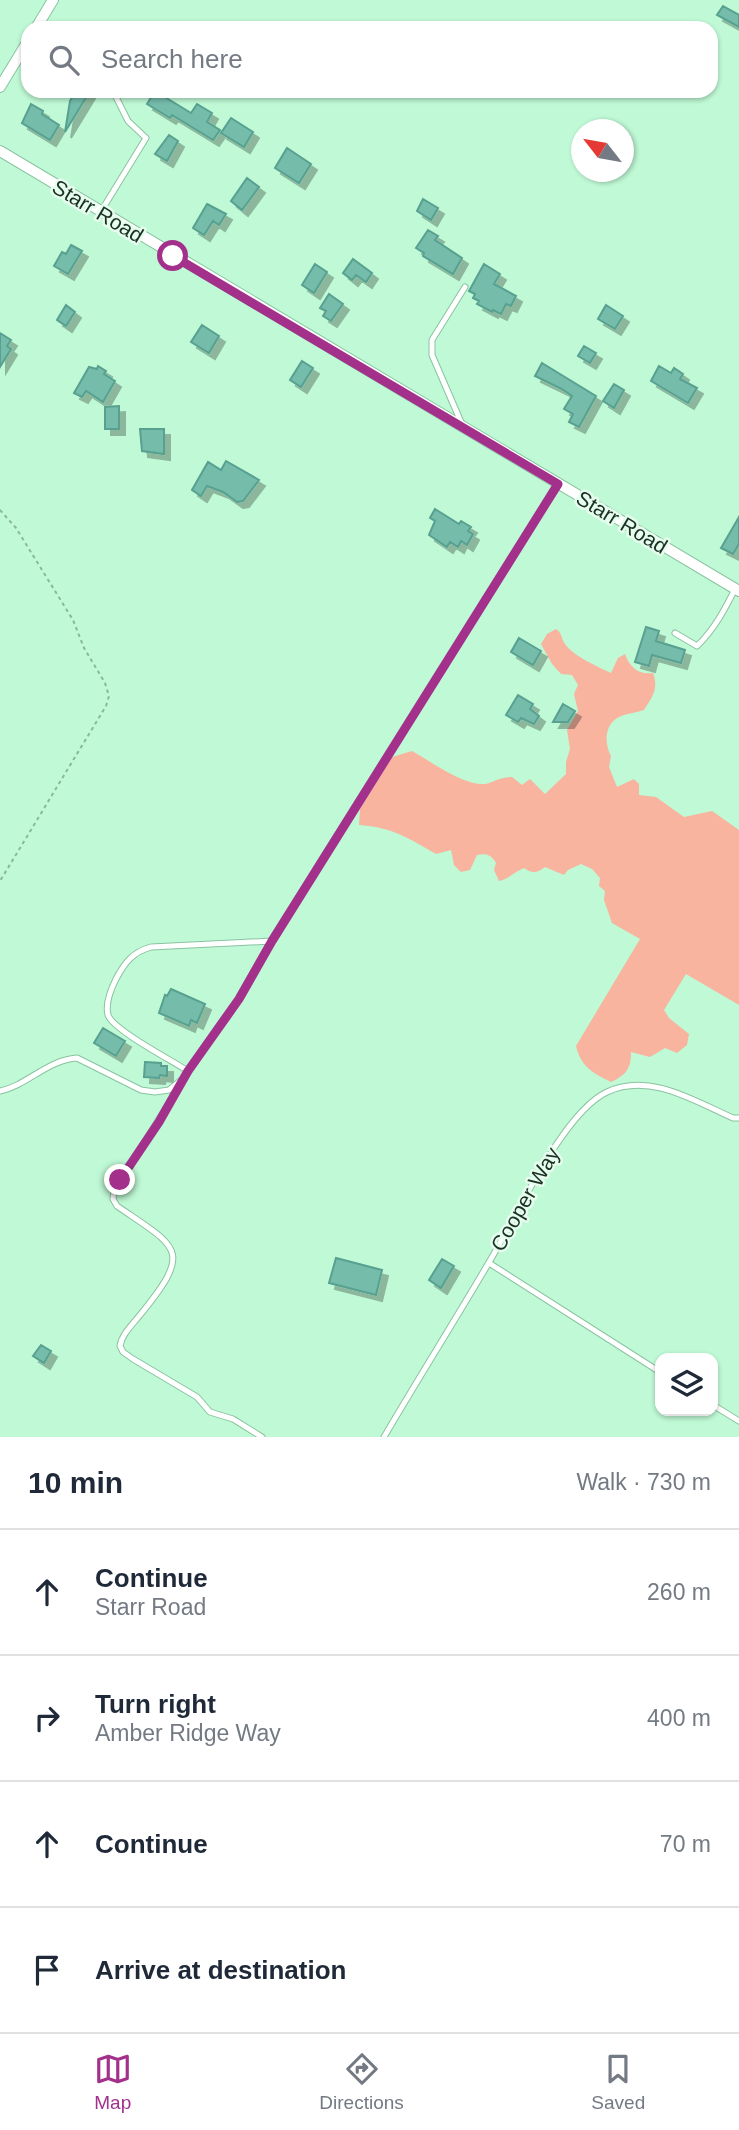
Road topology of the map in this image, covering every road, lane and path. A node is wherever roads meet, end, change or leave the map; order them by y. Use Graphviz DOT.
graph roads {
  1 [pos="53,0"];
  2 [pos="40,21"];
  3 [pos="21,52"];
  4 [pos="0,87"];
  5 [pos="116,98"];
  6 [pos="0,151"];
  7 [pos="100,213"];
  8 [pos="465,286"];
  9 [pos="463,428"];
  10 [pos="558,484"];
  11 [pos="0,510"];
  12 [pos="737,590"];
  13 [pos="675,633"];
  14 [pos="0,881"];
  15 [pos="272,941"];
  16 [pos="187,1074"];
  17 [pos="0,1091"];
  18 [pos="739,1118"];
  19 [pos="489,1263"];
  20 [pos="655,1369"];
  21 [pos="718,1408"];
  22 [pos="739,1421"];
  23 [pos="262,1437"];
  24 [pos="384,1437"];
  1 -- 2 [label="street"];
  3 -- 4 [label="street"];
  5 -- 7 [label="lane"];
  6 -- 7 [label="street, Starr Road"];
  7 -- 9 [label="street, Starr Road"];
  8 -- 9 [label="lane"];
  9 -- 10 [label="street, Starr Road"];
  10 -- 12 [label="street, Starr Road"];
  10 -- 15 [label="lane"];
  11 -- 14 [label="path"];
  12 -- 13 [label="lane"];
  15 -- 16 [label="lane"];
  15 -- 16 [label="lane"];
  16 -- 17 [label="lane"];
  16 -- 23 [label="lane"];
  18 -- 19 [label="lane, Cooper Way"];
  19 -- 20 [label="lane"];
  19 -- 24 [label="lane, Cooper Way"];
  21 -- 22 [label="lane"];
}
